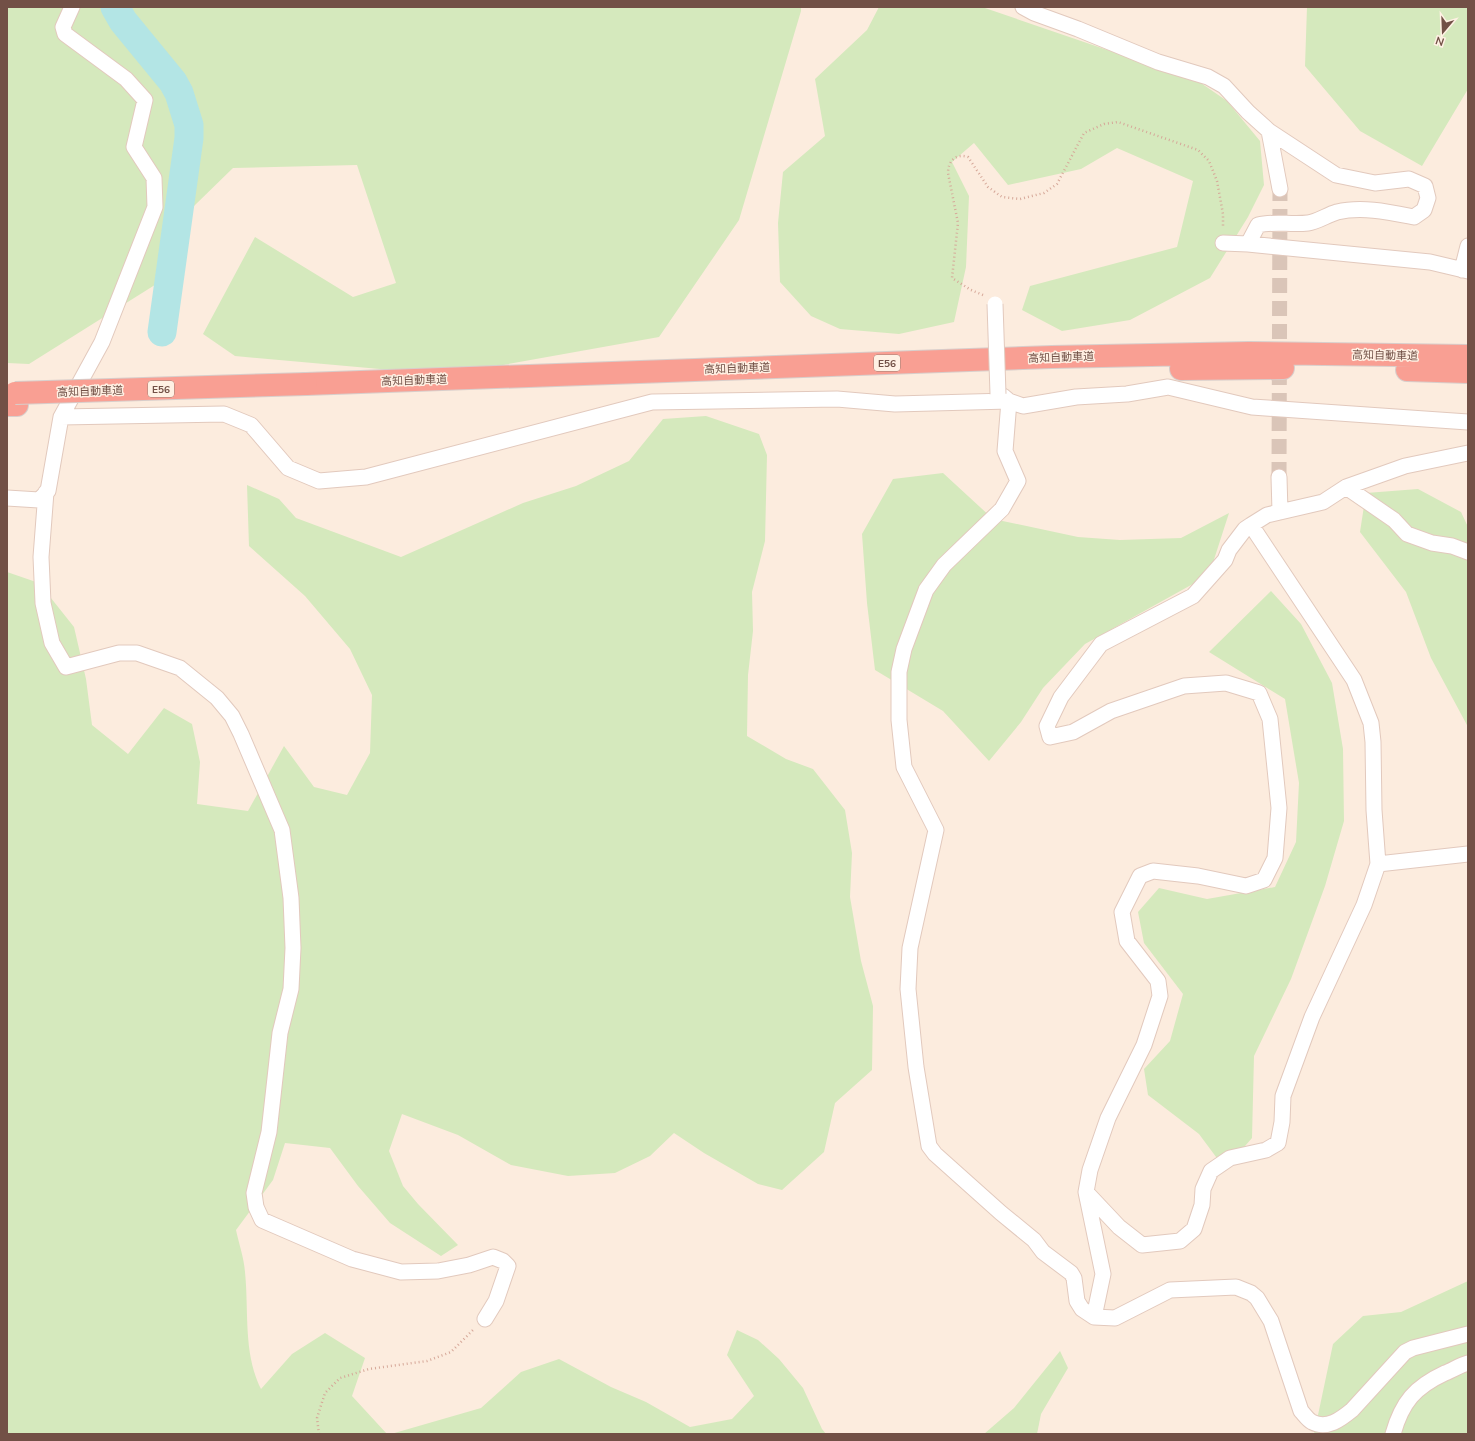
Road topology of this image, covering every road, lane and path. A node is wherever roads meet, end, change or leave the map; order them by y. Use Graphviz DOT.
graph roads {
  1 [pos="72,7"];
  2 [pos="1023,7"];
  3 [pos="1268,131"];
  4 [pos="1280,189"];
  5 [pos="1223,243"];
  6 [pos="1248,244"];
  7 [pos="1468,246"];
  8 [pos="1465,270"];
  9 [pos="995,304"];
  10 [pos="1468,356"];
  11 [pos="1468,372"];
  12 [pos="307,390"];
  13 [pos="1004,397"];
  14 [pos="11,399"];
  15 [pos="61,417"];
  16 [pos="1468,422"];
  17 [pos="1468,454"];
  18 [pos="1278,477"];
  19 [pos="1346,487"];
  20 [pos="46,492"];
  21 [pos="7,498"];
  22 [pos="1280,512"];
  23 [pos="1251,525"];
  24 [pos="1468,552"];
  25 [pos="1468,854"];
  26 [pos="1378,864"];
  27 [pos="1086,1192"];
  28 [pos="1094,1317"];
  29 [pos="485,1319"];
  30 [pos="1468,1334"];
  31 [pos="1468,1363"];
  32 [pos="319,1434"];
  33 [pos="1393,1434"];
  1 -- 15 [label="street"];
  2 -- 3 [label="street"];
  3 -- 4 [label="street"];
  3 -- 6 [label="street"];
  5 -- 6 [label="street"];
  5 -- 9 [label="path"];
  6 -- 8 [label="street"];
  7 -- 8 [label="street"];
  9 -- 13 [label="street, bridge"];
  10 -- 12 [label="highway, 高知自動車道 / E56"];
  11 -- 12 [label="highway, 高知自動車道 / E56"];
  12 -- 14 [label="highway, 高知自動車道 / E56"];
  13 -- 15 [label="street"];
  13 -- 16 [label="street"];
  13 -- 28 [label="street"];
  15 -- 20 [label="street"];
  17 -- 19 [label="street"];
  18 -- 22 [label="street"];
  19 -- 22 [label="street"];
  19 -- 24 [label="street"];
  20 -- 21 [label="street"];
  20 -- 29 [label="street"];
  22 -- 23 [label="street"];
  23 -- 26 [label="street"];
  23 -- 27 [label="street"];
  25 -- 26 [label="street"];
  26 -- 27 [label="street"];
  27 -- 28 [label="street"];
  28 -- 30 [label="street"];
  29 -- 32 [label="path"];
  31 -- 33 [label="street"];
}
